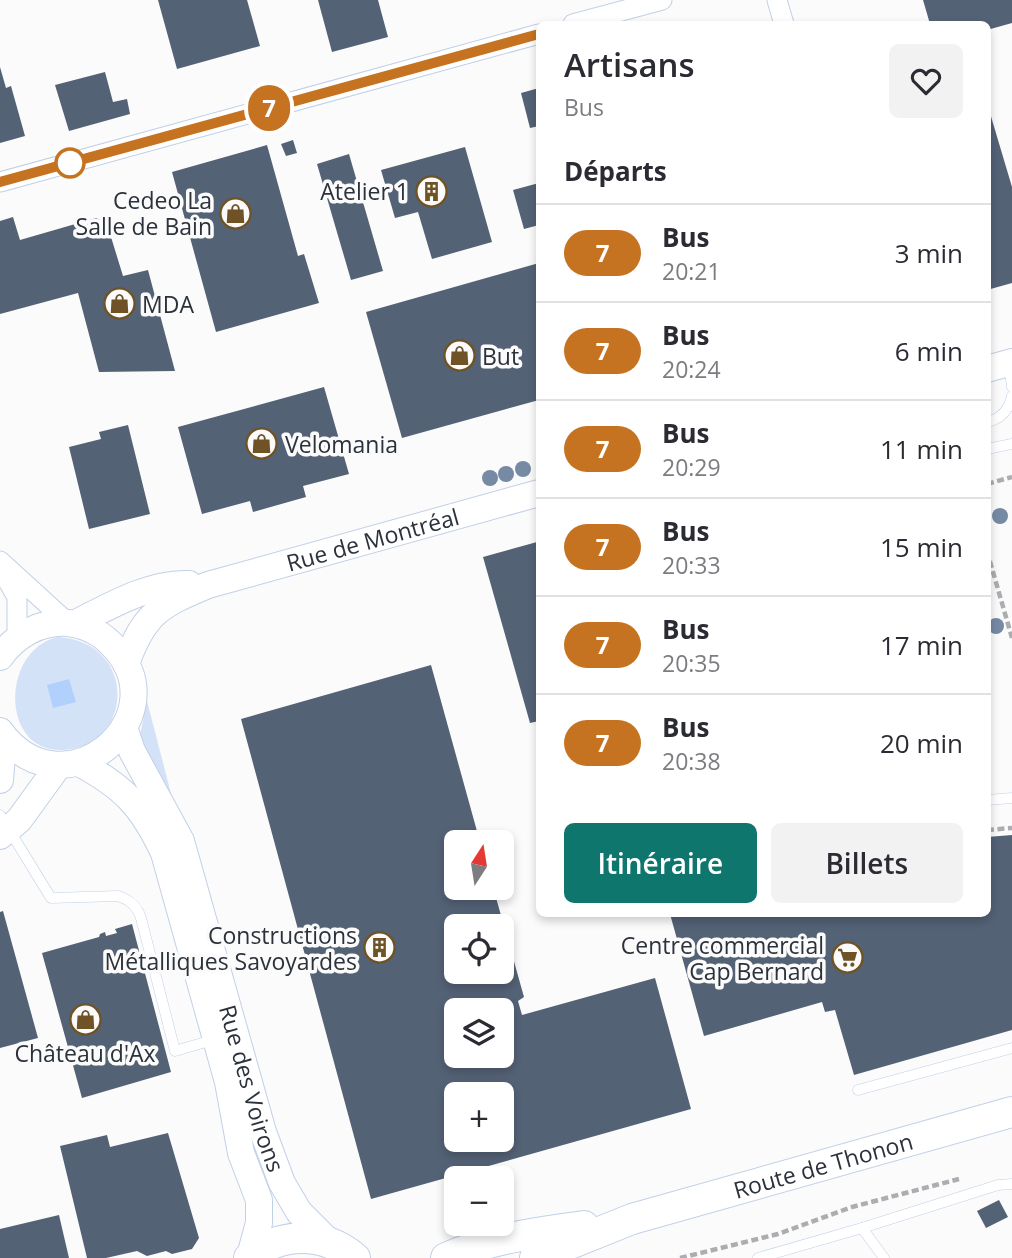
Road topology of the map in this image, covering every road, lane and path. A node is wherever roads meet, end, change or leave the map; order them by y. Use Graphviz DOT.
graph roads {
  1 [pos="662,0"];
  2 [pos="777,0"];
  3 [pos="584,21"];
  4 [pos="782,21"];
  5 [pos="536,35"];
  6 [pos="0,182"];
  7 [pos="1012,396"];
  8 [pos="991,420"];
  9 [pos="1012,444"];
  10 [pos="991,448"];
  11 [pos="1012,477"];
  12 [pos="991,483"];
  13 [pos="536,494"];
  14 [pos="0,561"];
  15 [pos="991,565"];
  16 [pos="0,567"];
  17 [pos="208,585"];
  18 [pos="71,624"];
  19 [pos="1012,638"];
  20 [pos="7,645"];
  21 [pos="126,664"];
  22 [pos="124,727"];
  23 [pos="0,732"];
  24 [pos="69,764"];
  25 [pos="0,780"];
  26 [pos="1012,798"];
  27 [pos="991,800"];
  28 [pos="3,827"];
  29 [pos="1012,828"];
  30 [pos="991,830"];
  31 [pos="216,1039"];
  32 [pos="1012,1048"];
  33 [pos="858,1090"];
  34 [pos="1012,1112"];
  35 [pos="966,1177"];
  36 [pos="1012,1184"];
  37 [pos="632,1219"];
  38 [pos="862,1228"];
  39 [pos="329,1242"];
  40 [pos="250,1257"];
  41 [pos="355,1258"];
  42 [pos="446,1258"];
  43 [pos="535,1258"];
  44 [pos="680,1258"];
  45 [pos="758,1258"];
  46 [pos="884,1258"];
  1 -- 3 [label="street"];
  2 -- 4 [label="street"];
  5 -- 6 [label="street"];
  7 -- 8 [label="lane"];
  9 -- 10 [label="lane"];
  11 -- 12 [label="path"];
  13 -- 17 [label="street, Rue de Montréal"];
  14 -- 18 [label="street"];
  15 -- 19 [label="path"];
  16 -- 20 [label="street"];
  17 -- 18 [label="street, Rue de Montréal"];
  17 -- 21 [label="street, Rue de Montréal"];
  18 -- 20 [label="street, Rue de Montréal"];
  18 -- 21 [label="street"];
  21 -- 22 [label="street"];
  22 -- 24 [label="street"];
  22 -- 39 [label="street, Rue des Voirons"];
  23 -- 24 [label="street, Rue des Voirons"];
  23 -- 25 [label="street"];
  24 -- 28 [label="street"];
  24 -- 31 [label="street, Rue des Voirons"];
  26 -- 27 [label="lane"];
  28 -- 31 [label="lane"];
  29 -- 30 [label="path"];
  31 -- 40 [label="street, Rue des Voirons"];
  32 -- 33 [label="lane"];
  34 -- 37 [label="main road, Route de Thonon"];
  35 -- 44 [label="path"];
  36 -- 38 [label="lane"];
  37 -- 42 [label="main road, Route de Thonon"];
  37 -- 43 [label="main road, Route de Thonon"];
  38 -- 45 [label="lane"];
  38 -- 46 [label="lane"];
  39 -- 40 [label="main road"];
  39 -- 41 [label="main road"];
}
